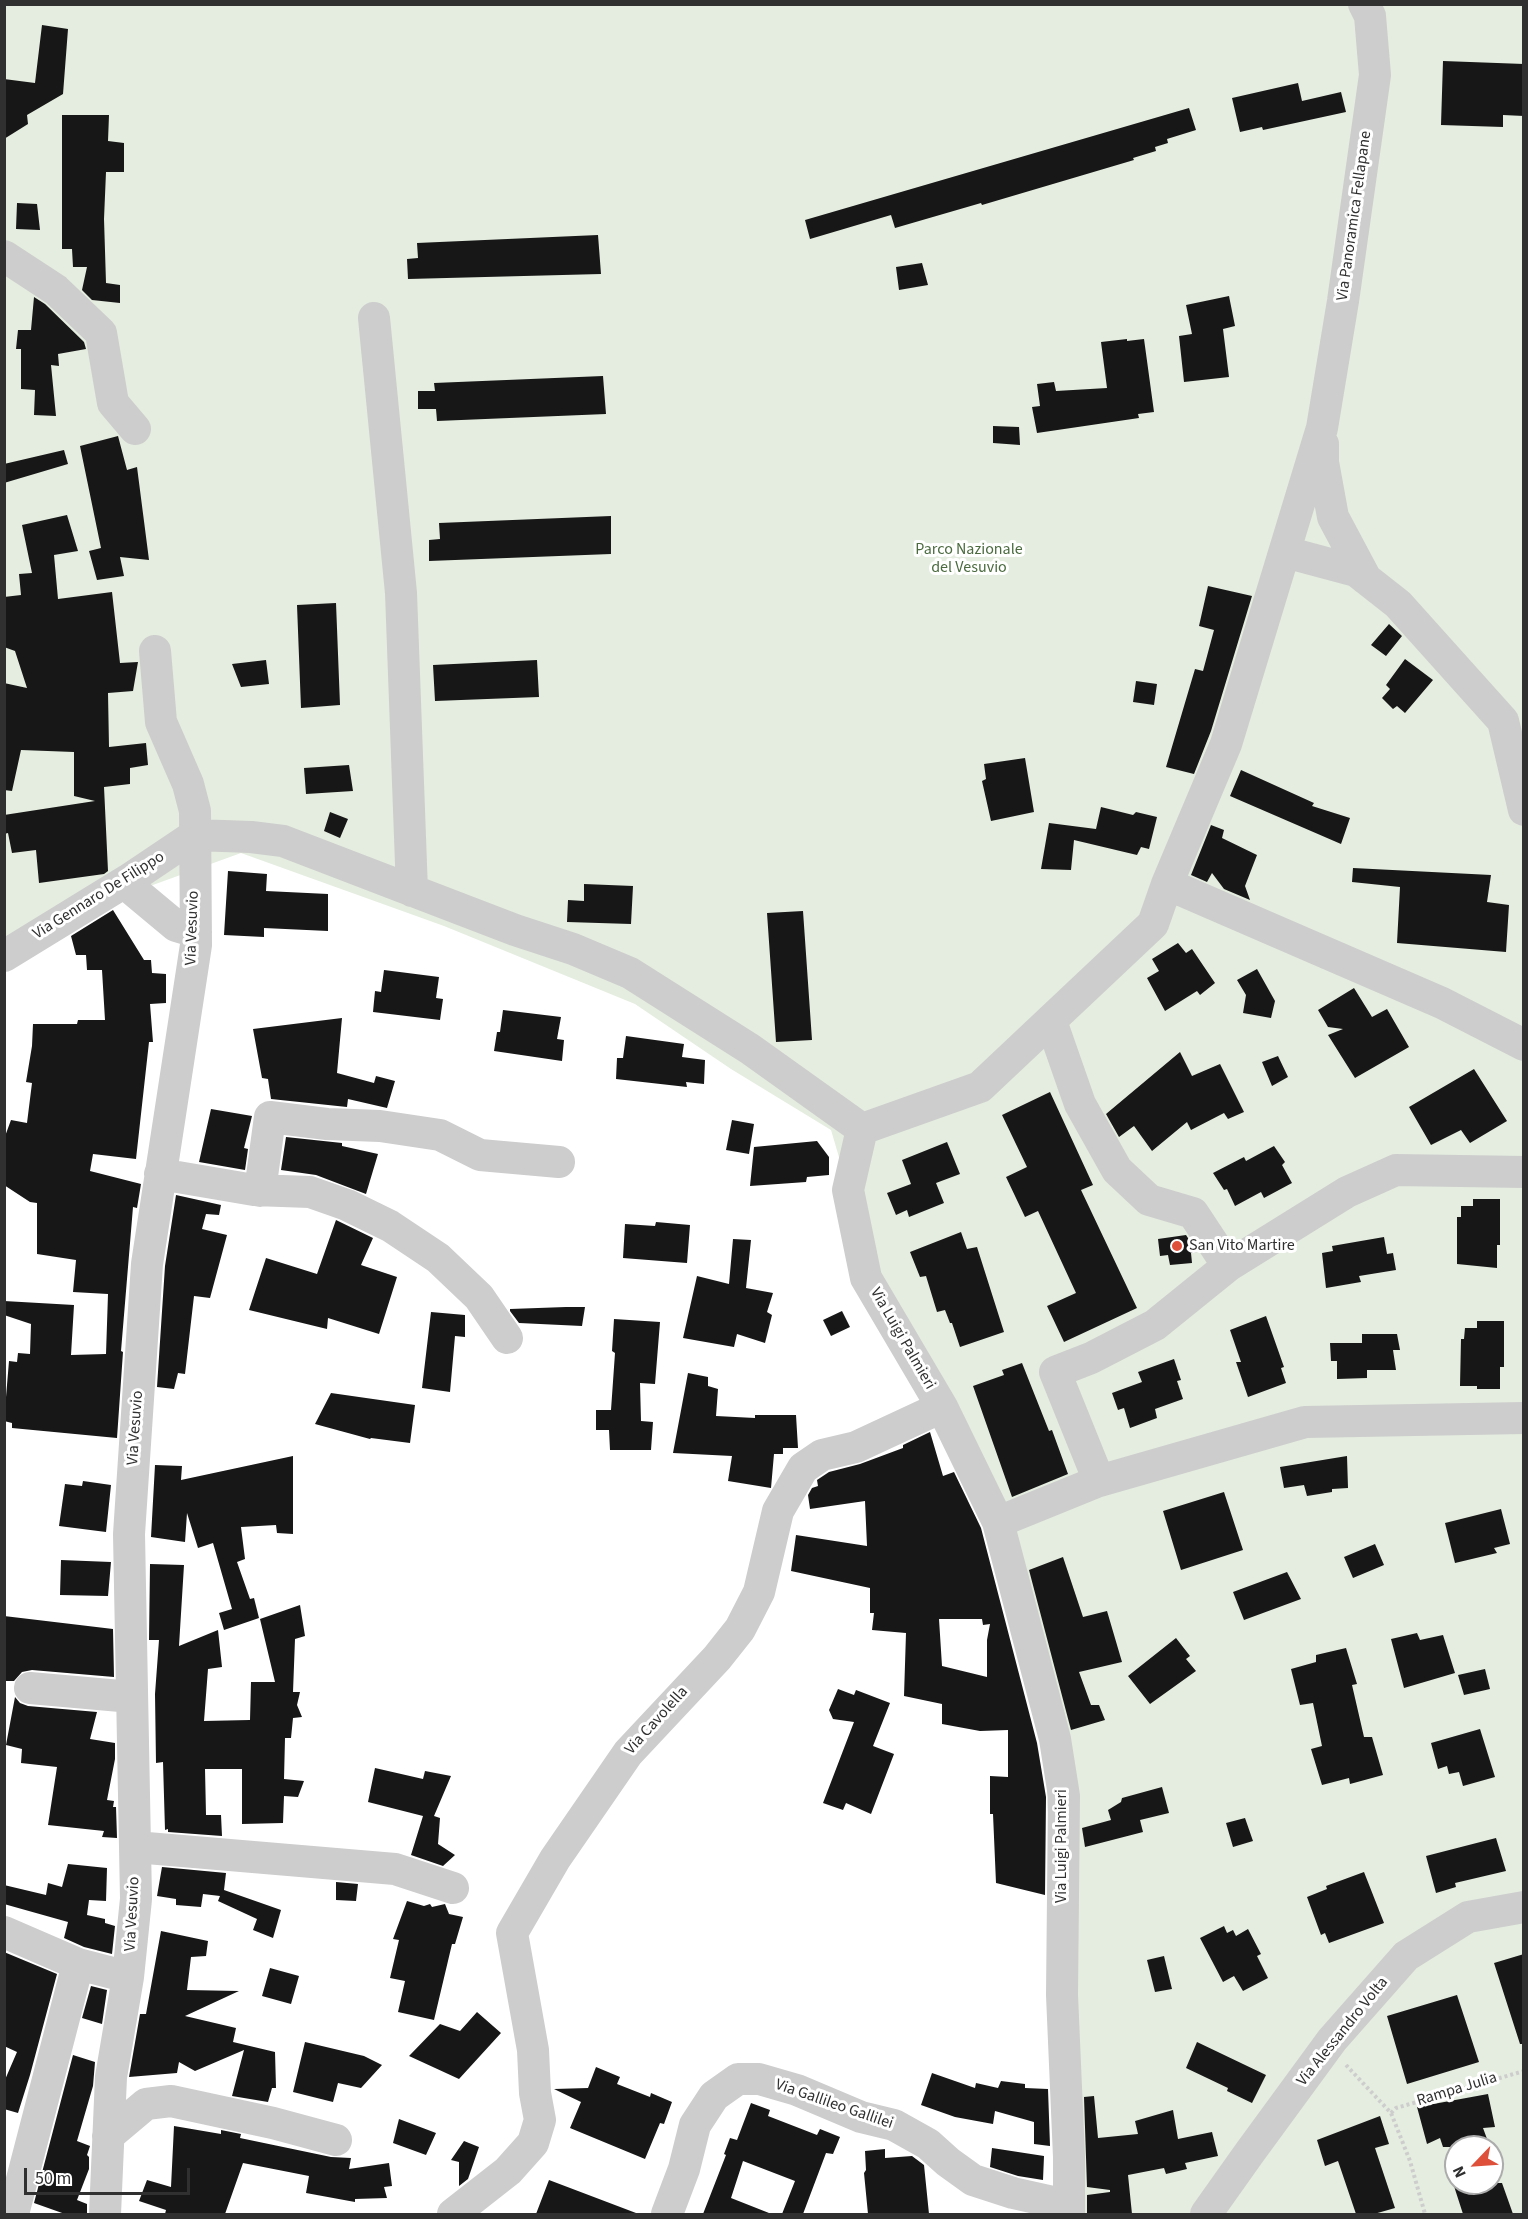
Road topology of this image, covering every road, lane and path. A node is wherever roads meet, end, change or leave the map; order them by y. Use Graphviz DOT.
graph roads {
  1 [pos="1364,4"];
  2 [pos="4,256"];
  3 [pos="374,318"];
  4 [pos="1322,428"];
  5 [pos="135,429"];
  6 [pos="1285,552"];
  7 [pos="1366,579"];
  8 [pos="155,651"];
  9 [pos="1524,810"];
  10 [pos="195,836"];
  11 [pos="128,880"];
  12 [pos="1167,884"];
  13 [pos="412,891"];
  14 [pos="196,932"];
  15 [pos="4,956"];
  16 [pos="1051,1020"];
  17 [pos="1524,1046"];
  18 [pos="862,1129"];
  19 [pos="559,1162"];
  20 [pos="1524,1172"];
  21 [pos="160,1174"];
  22 [pos="260,1191"];
  23 [pos="1228,1266"];
  24 [pos="507,1338"];
  25 [pos="942,1407"];
  26 [pos="1524,1419"];
  27 [pos="1100,1481"];
  28 [pos="998,1522"];
  29 [pos="30,1688"];
  30 [pos="132,1697"];
  31 [pos="135,1847"];
  32 [pos="453,1888"];
  33 [pos="1524,1907"];
  34 [pos="4,1932"];
  35 [pos="78,1964"];
  36 [pos="128,1977"];
  37 [pos="1324,2052"];
  38 [pos="1524,2071"];
  39 [pos="1391,2113"];
  40 [pos="108,2136"];
  41 [pos="336,2140"];
  42 [pos="1068,2210"];
  43 [pos="13,2214"];
  44 [pos="105,2214"];
  45 [pos="453,2214"];
  46 [pos="667,2214"];
  47 [pos="1206,2214"];
  48 [pos="1425,2214"];
  1 -- 4 [label="street, Via Panoramica Fellapane"];
  2 -- 5 [label="street"];
  3 -- 13 [label="street"];
  4 -- 6 [label="street"];
  4 -- 7 [label="street"];
  6 -- 7 [label="street"];
  6 -- 12 [label="street"];
  7 -- 9 [label="street"];
  8 -- 10 [label="street, Via Vesuvio"];
  10 -- 11 [label="street, Via Gennaro De Filippo"];
  10 -- 13 [label="street"];
  10 -- 14 [label="street, Via Vesuvio"];
  11 -- 14 [label="street"];
  11 -- 15 [label="street, Via Gennaro De Filippo"];
  12 -- 16 [label="street"];
  12 -- 17 [label="street"];
  13 -- 18 [label="street"];
  14 -- 21 [label="street, Via Vesuvio"];
  16 -- 18 [label="street"];
  16 -- 23 [label="street"];
  18 -- 25 [label="street, Via Luigi Palmieri"];
  19 -- 22 [label="street"];
  20 -- 23 [label="street"];
  21 -- 22 [label="street"];
  21 -- 30 [label="street, Via Vesuvio"];
  22 -- 24 [label="street"];
  23 -- 27 [label="street"];
  25 -- 28 [label="street"];
  25 -- 45 [label="street, Via Cavolella"];
  26 -- 27 [label="street"];
  27 -- 28 [label="street"];
  28 -- 42 [label="street, Via Luigi Palmieri"];
  29 -- 30 [label="street"];
  30 -- 31 [label="street, Via Vesuvio"];
  31 -- 32 [label="street"];
  31 -- 36 [label="street, Via Vesuvio"];
  33 -- 37 [label="street, Via Alessandro Volta"];
  34 -- 35 [label="street"];
  35 -- 36 [label="street"];
  35 -- 43 [label="street"];
  36 -- 40 [label="street, Via Vesuvio"];
  37 -- 39 [label="path"];
  37 -- 47 [label="street, Via Alessandro Volta"];
  38 -- 39 [label="path, Rampa Julia"];
  39 -- 48 [label="path"];
  40 -- 41 [label="street"];
  40 -- 44 [label="street, Via Vesuvio"];
  42 -- 46 [label="street, Via Gallileo Gallilei"];
}
